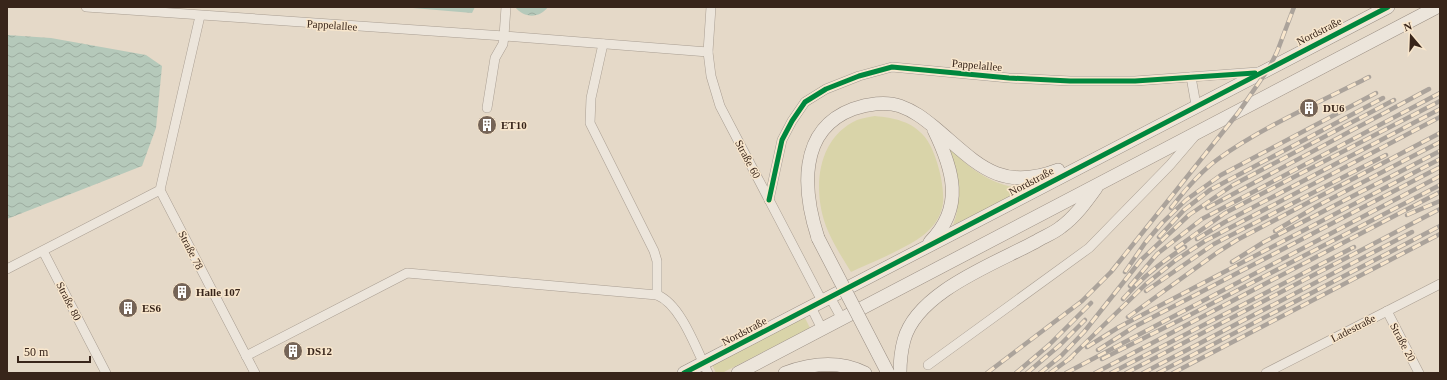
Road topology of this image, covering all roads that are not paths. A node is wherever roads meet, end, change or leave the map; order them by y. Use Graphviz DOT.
graph roads {
  1 [pos="86,7"];
  2 [pos="506,7"];
  3 [pos="711,7"];
  4 [pos="1388,7"];
  5 [pos="1431,9"];
  6 [pos="200,16"];
  7 [pos="504,36"];
  8 [pos="603,44"];
  9 [pos="708,52"];
  10 [pos="1259,72"];
  11 [pos="1191,78"];
  12 [pos="1196,105"];
  13 [pos="487,108"];
  14 [pos="932,126"];
  15 [pos="1196,134"];
  16 [pos="1107,152"];
  17 [pos="1099,185"];
  18 [pos="160,190"];
  19 [pos="769,200"];
  20 [pos="922,250"];
  21 [pos="43,251"];
  22 [pos="7,269"];
  23 [pos="1440,284"];
  24 [pos="658,295"];
  25 [pos="821,302"];
  26 [pos="1387,311"];
  27 [pos="842,319"];
  28 [pos="822,329"];
  29 [pos="246,356"];
  30 [pos="928,365"];
  31 [pos="706,368"];
  32 [pos="106,373"];
  33 [pos="255,373"];
  34 [pos="684,373"];
  35 [pos="738,373"];
  36 [pos="785,373"];
  37 [pos="865,373"];
  38 [pos="888,373"];
  39 [pos="900,373"];
  40 [pos="1266,373"];
  41 [pos="1419,373"];
  1 -- 6 [label="street, Pappelallee"];
  2 -- 7 [label="street"];
  3 -- 9 [label="street, Straße 60"];
  4 -- 10 [label="street, Nordstraße"];
  5 -- 15 [label="street"];
  6 -- 7 [label="street, Pappelallee"];
  6 -- 18 [label="street"];
  7 -- 8 [label="street, Pappelallee"];
  7 -- 13 [label="street"];
  8 -- 9 [label="street, Pappelallee"];
  8 -- 24 [label="street"];
  9 -- 19 [label="street, Straße 60"];
  10 -- 11 [label="street, Pappelallee"];
  10 -- 12 [label="street, Nordstraße"];
  11 -- 12 [label="street"];
  11 -- 19 [label="street, Pappelallee"];
  12 -- 16 [label="street, Nordstraße"];
  14 -- 16 [label="street"];
  14 -- 20 [label="street"];
  14 -- 38 [label="street, bridge"];
  15 -- 17 [label="street"];
  15 -- 30 [label="street"];
  16 -- 20 [label="street, Nordstraße"];
  17 -- 27 [label="street"];
  17 -- 39 [label="street"];
  18 -- 21 [label="street"];
  18 -- 29 [label="street, Straße 78"];
  19 -- 25 [label="street, Straße 60"];
  20 -- 25 [label="street, Nordstraße"];
  21 -- 22 [label="street"];
  21 -- 32 [label="street, Straße 80"];
  23 -- 26 [label="street, Ladestraße"];
  24 -- 29 [label="street"];
  24 -- 31 [label="street"];
  25 -- 27 [label="street"];
  25 -- 28 [label="street"];
  25 -- 31 [label="street, Nordstraße"];
  26 -- 40 [label="street, Ladestraße"];
  26 -- 41 [label="street, Straße 20"];
  27 -- 28 [label="street"];
  28 -- 35 [label="street"];
  29 -- 33 [label="street, Straße 78"];
  31 -- 34 [label="street, Nordstraße"];
  36 -- 37 [label="street"];
}
